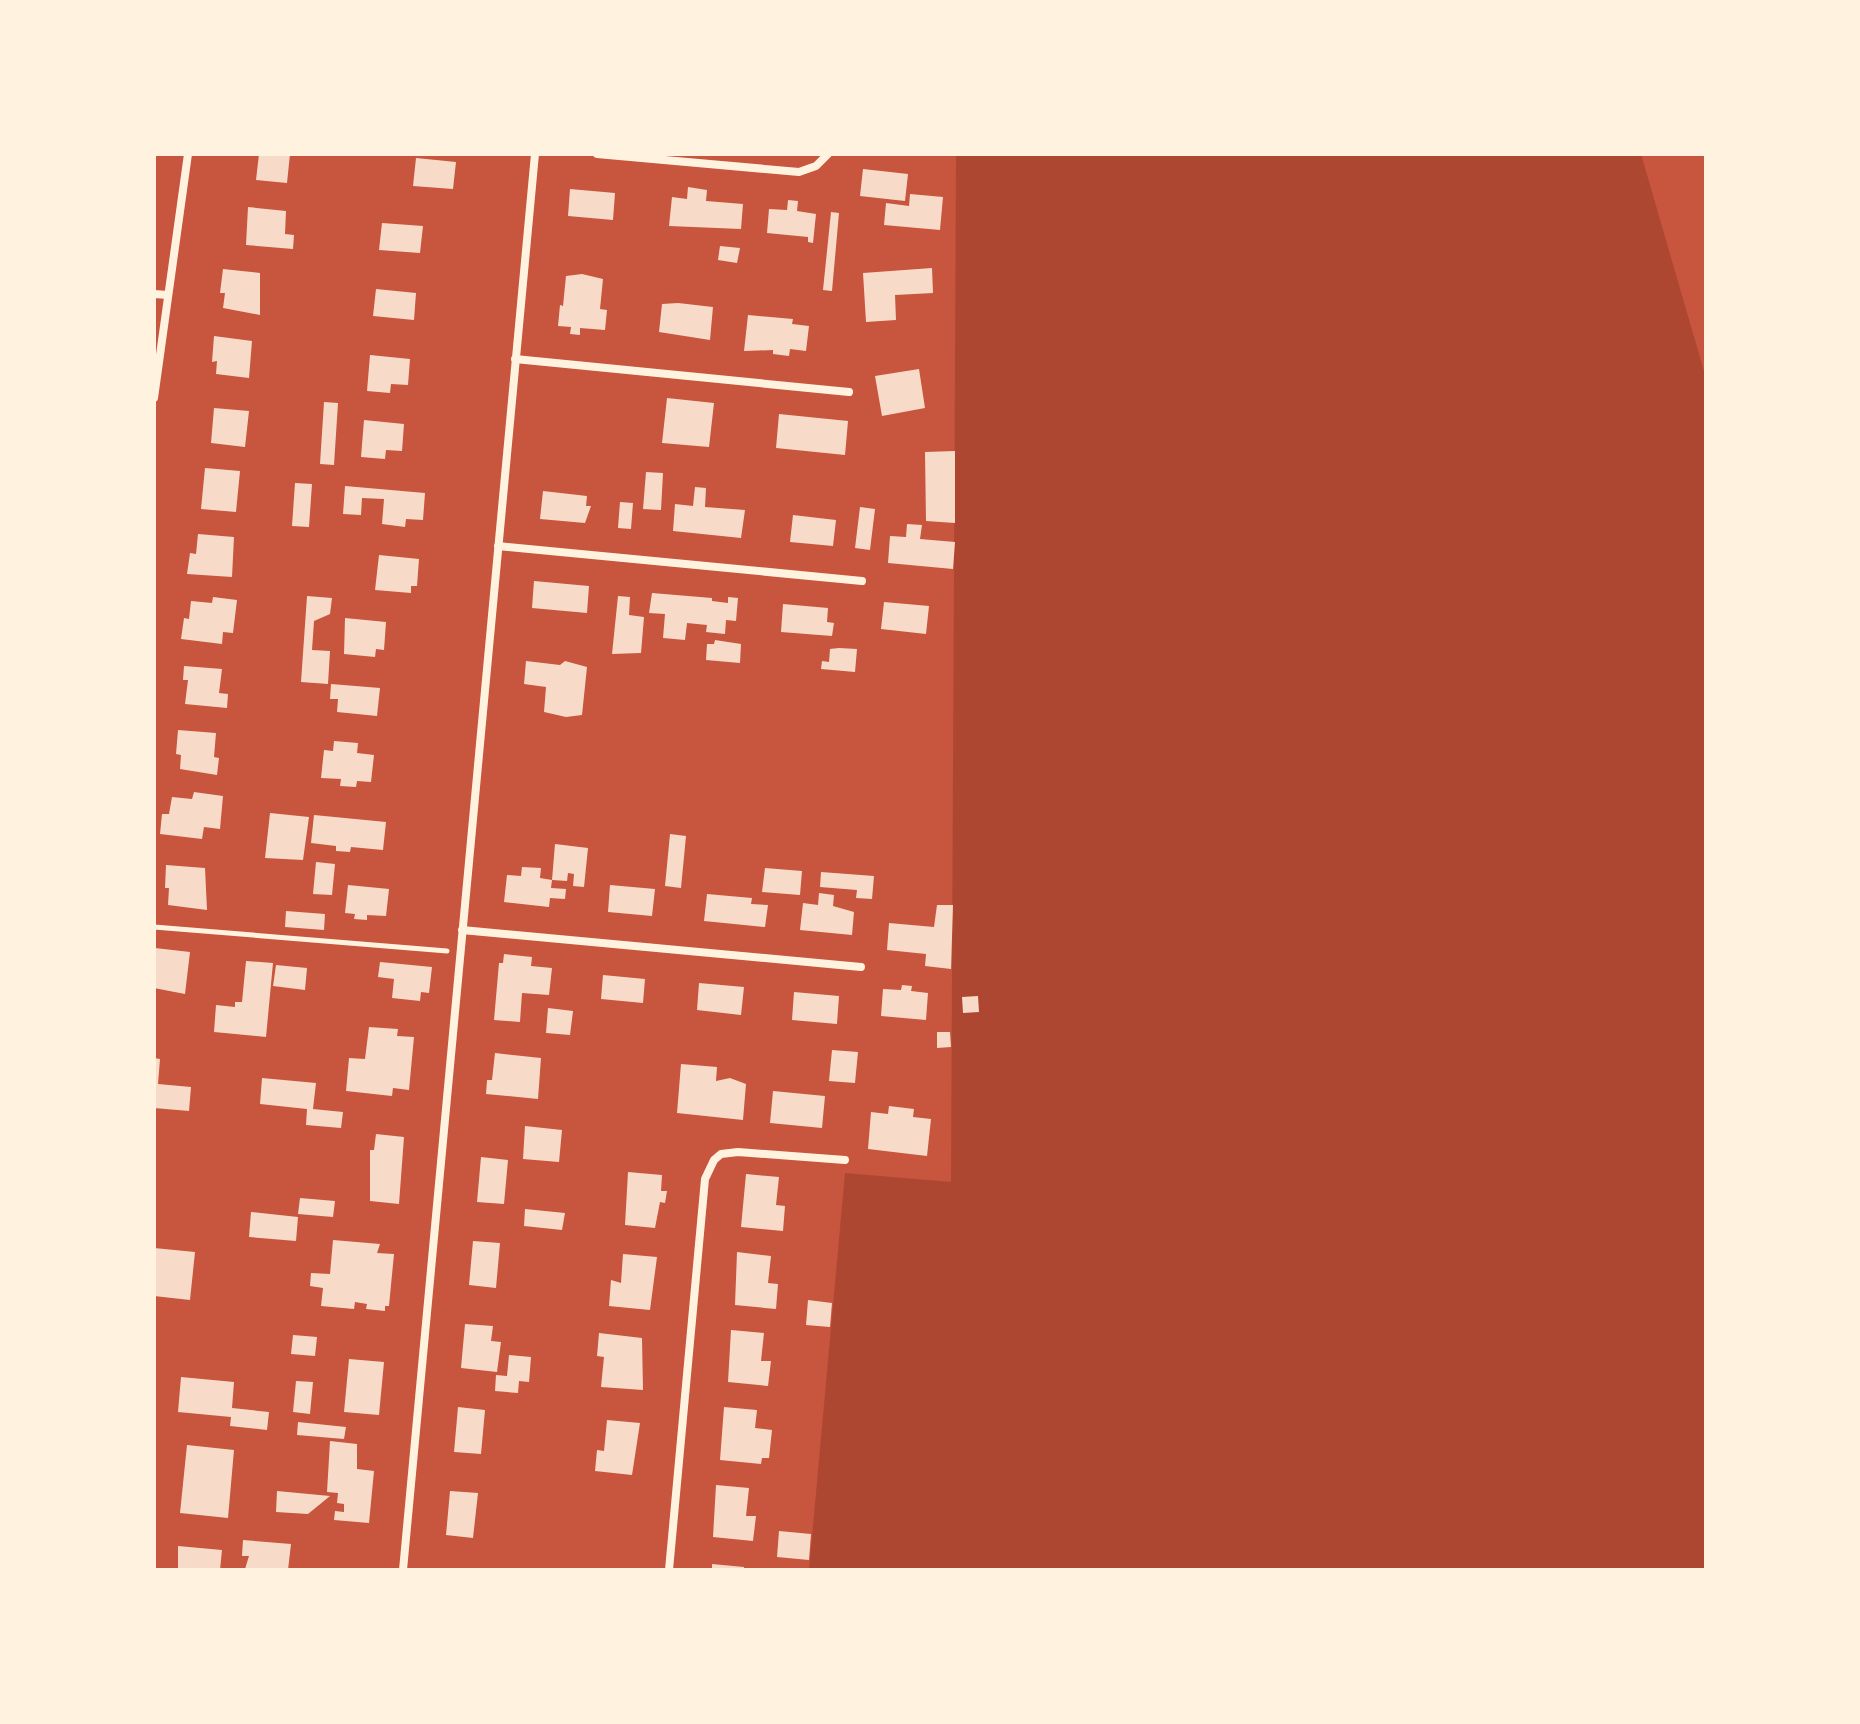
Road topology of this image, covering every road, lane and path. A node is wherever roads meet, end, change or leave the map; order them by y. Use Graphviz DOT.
graph roads {
  1 [pos="188,154"];
  2 [pos="535,154"];
  3 [pos="597,154"];
  4 [pos="828,154"];
  5 [pos="154,294"];
  6 [pos="168,295"];
  7 [pos="515,359"];
  8 [pos="849,392"];
  9 [pos="154,398"];
  10 [pos="498,546"];
  11 [pos="862,581"];
  12 [pos="154,927"];
  13 [pos="462,930"];
  14 [pos="460,953"];
  15 [pos="861,967"];
  16 [pos="845,1160"];
  17 [pos="403,1570"];
  18 [pos="669,1570"];
  1 -- 6 [label="street"];
  2 -- 7 [label="street"];
  3 -- 4 [label="street"];
  5 -- 6 [label="street"];
  6 -- 9 [label="street"];
  7 -- 8 [label="street"];
  7 -- 10 [label="street"];
  10 -- 11 [label="street"];
  10 -- 13 [label="street"];
  12 -- 14 [label="path"];
  13 -- 14 [label="street"];
  13 -- 15 [label="street"];
  14 -- 17 [label="street"];
  16 -- 18 [label="street"];
}
